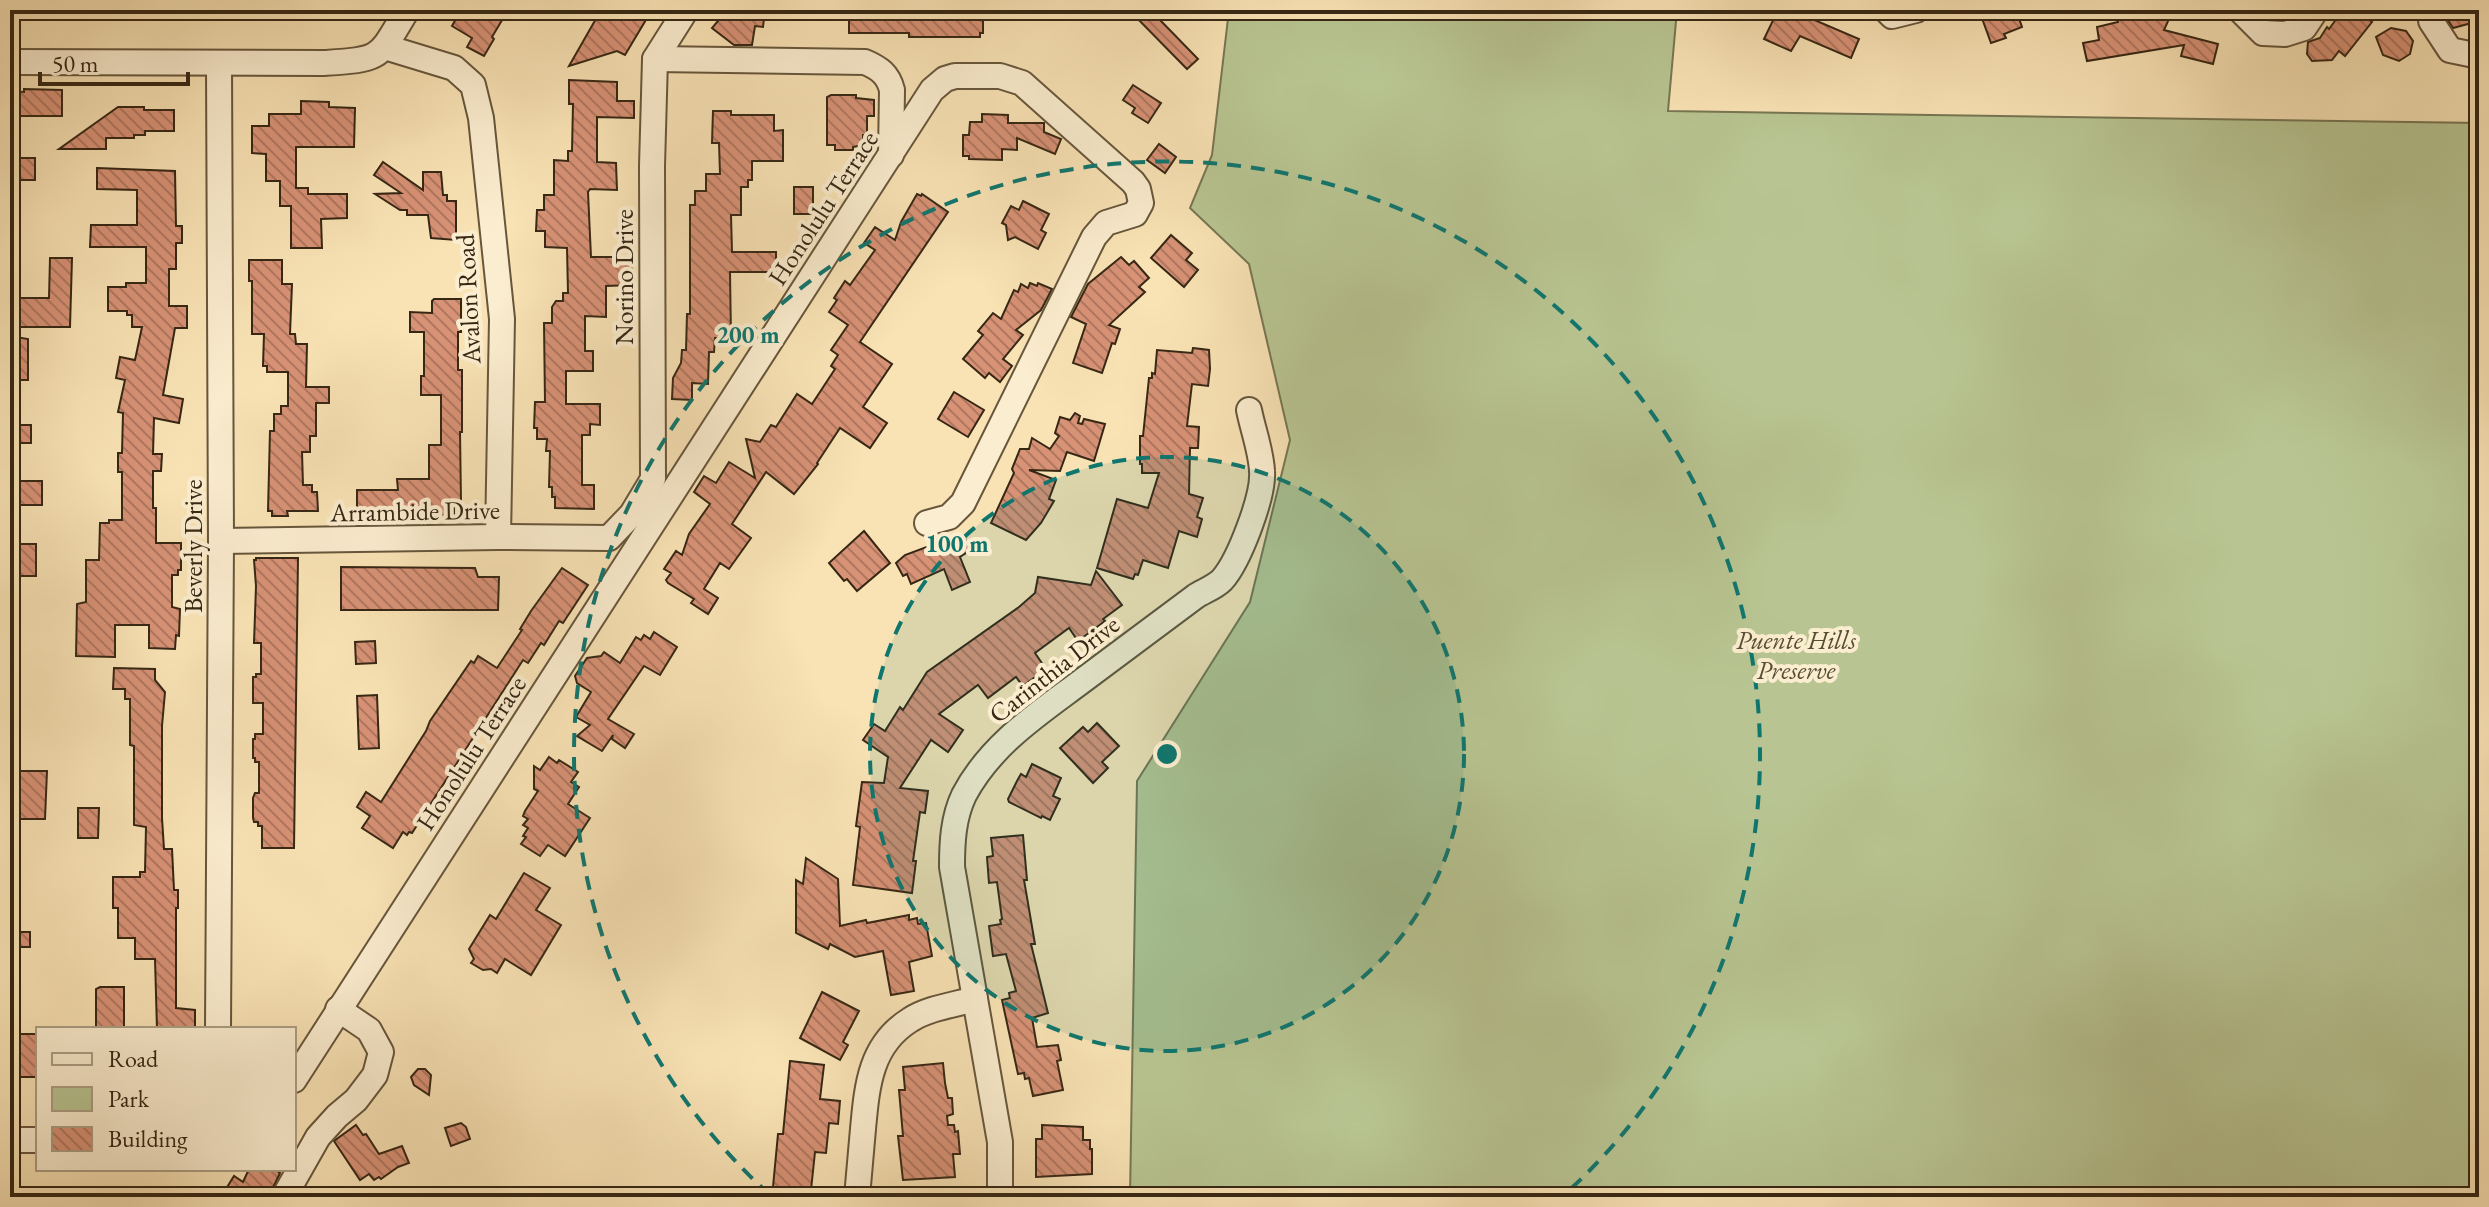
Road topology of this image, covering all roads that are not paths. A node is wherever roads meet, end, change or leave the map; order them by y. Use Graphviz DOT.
graph roads {
  1 [pos="407,10"];
  2 [pos="686,10"];
  3 [pos="1886,10"];
  4 [pos="1916,10"];
  5 [pos="2240,10"];
  6 [pos="2316,10"];
  7 [pos="2431,10"];
  8 [pos="385,47"];
  9 [pos="2479,56"];
  10 [pos="655,59"];
  11 [pos="10,62"];
  12 [pos="219,63"];
  13 [pos="891,155"];
  14 [pos="1249,410"];
  15 [pos="927,523"];
  16 [pos="498,537"];
  17 [pos="609,538"];
  18 [pos="221,541"];
  19 [pos="975,999"];
  20 [pos="338,1009"];
  21 [pos="218,1027"];
  22 [pos="296,1077"];
  23 [pos="10,1140"];
  24 [pos="36,1140"];
  25 [pos="284,1197"];
  26 [pos="857,1197"];
  27 [pos="1000,1197"];
  1 -- 8 [label="street"];
  2 -- 10 [label="street"];
  3 -- 4 [label="street"];
  5 -- 6 [label="street"];
  7 -- 9 [label="street"];
  8 -- 12 [label="street"];
  8 -- 16 [label="street, Avalon Road"];
  10 -- 13 [label="street"];
  10 -- 17 [label="street, Norino Drive"];
  11 -- 12 [label="street"];
  12 -- 18 [label="street, Beverly Drive"];
  13 -- 15 [label="street, Honolulu Terrace"];
  13 -- 20 [label="street, Honolulu Terrace"];
  14 -- 19 [label="street, Carinthia Drive"];
  16 -- 17 [label="street, Arrambide Drive"];
  16 -- 18 [label="street, Arrambide Drive"];
  18 -- 21 [label="street, Beverly Drive"];
  19 -- 26 [label="street"];
  19 -- 27 [label="street, Carinthia Drive"];
  20 -- 22 [label="street, Honolulu Terrace"];
  20 -- 25 [label="street"];
  23 -- 24 [label="street"];
}
